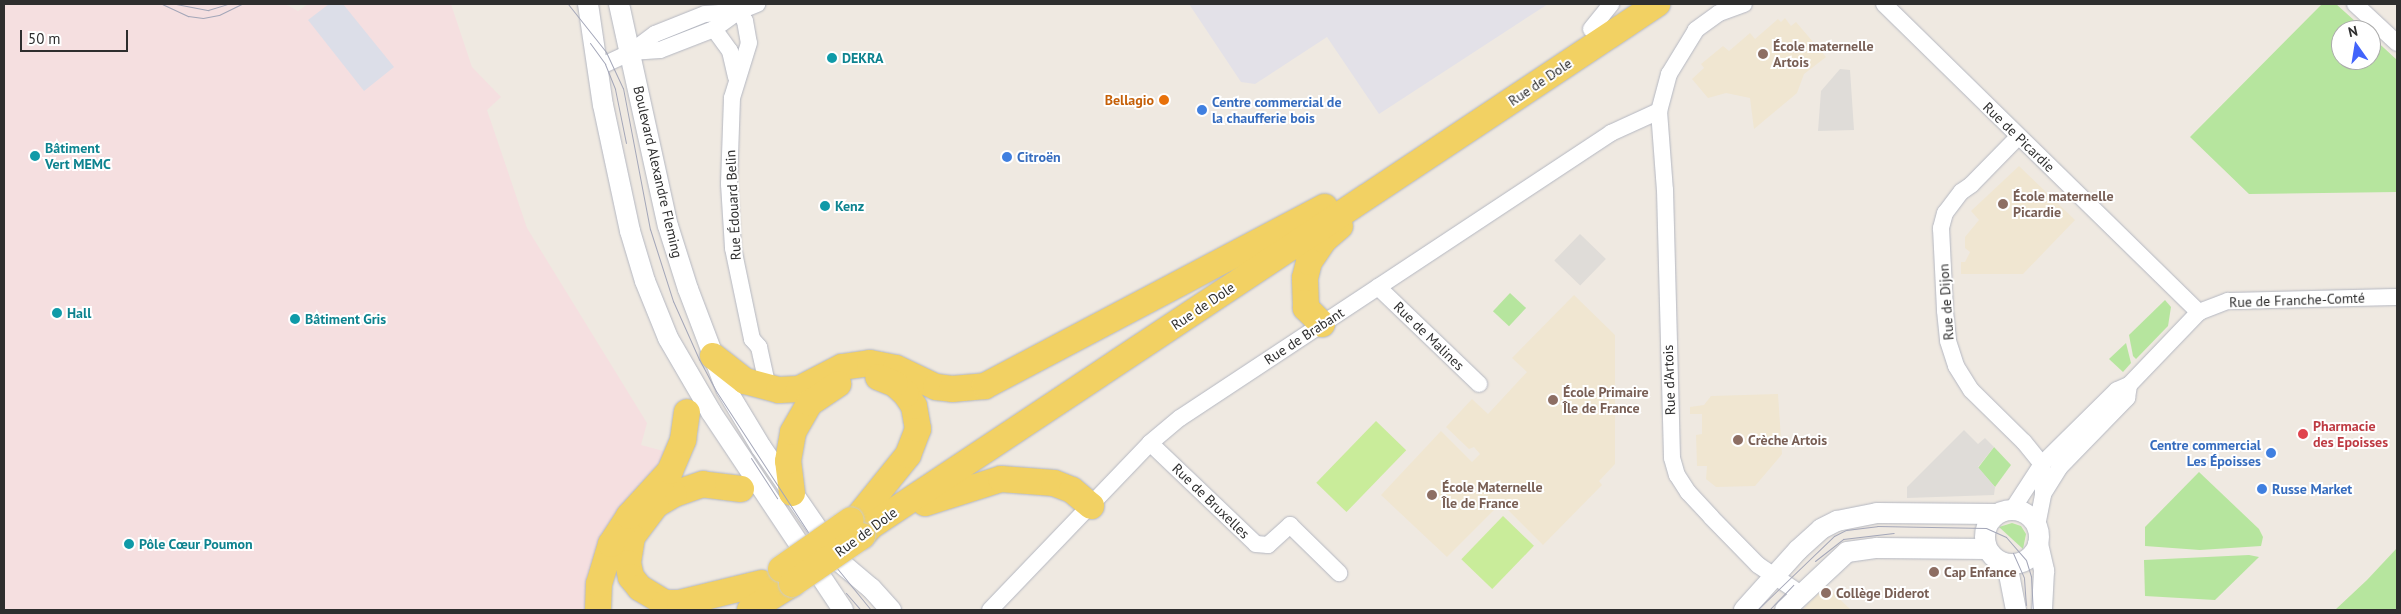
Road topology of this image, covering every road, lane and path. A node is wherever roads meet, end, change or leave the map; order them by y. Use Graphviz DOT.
graph roads {
  1 [pos="588,4"];
  2 [pos="619,4"];
  3 [pos="757,4"];
  4 [pos="1611,4"];
  5 [pos="1630,4"];
  6 [pos="1657,4"];
  7 [pos="1744,4"];
  8 [pos="1884,4"];
  9 [pos="2355,4"];
  10 [pos="736,8"];
  11 [pos="714,29"];
  12 [pos="1592,29"];
  13 [pos="2397,43"];
  14 [pos="631,52"];
  15 [pos="599,67"];
  16 [pos="736,77"];
  17 [pos="1659,111"];
  18 [pos="2018,137"];
  19 [pos="1410,168"];
  20 [pos="1325,207"];
  21 [pos="1378,287"];
  22 [pos="2397,297"];
  23 [pos="2199,312"];
  24 [pos="1322,324"];
  25 [pos="668,338"];
  26 [pos="713,356"];
  27 [pos="1479,384"];
  28 [pos="2129,385"];
  29 [pos="768,388"];
  30 [pos="687,412"];
  31 [pos="1150,443"];
  32 [pos="2042,464"];
  33 [pos="741,489"];
  34 [pos="2043,494"];
  35 [pos="780,495"];
  36 [pos="1091,506"];
  37 [pos="2004,512"];
  38 [pos="861,525"];
  39 [pos="2037,535"];
  40 [pos="1987,549"];
  41 [pos="2007,564"];
  42 [pos="1340,573"];
  43 [pos="1774,576"];
  44 [pos="778,579"];
  45 [pos="1801,594"];
  46 [pos="598,610"];
  47 [pos="721,610"];
  48 [pos="750,610"];
  49 [pos="843,610"];
  50 [pos="889,610"];
  51 [pos="990,610"];
  52 [pos="1744,610"];
  53 [pos="1785,610"];
  54 [pos="2016,610"];
  55 [pos="2042,610"];
  1 -- 15 [label="street, Boulevard Alexandre Fleming"];
  2 -- 14 [label="street, Boulevard Alexandre Fleming"];
  3 -- 10 [label="street"];
  4 -- 12 [label="street, Rue de Dole"];
  5 -- 12 [label="main road, Rue de Dole"];
  6 -- 19 [label="main road, Rue de Dole"];
  7 -- 17 [label="street"];
  8 -- 18 [label="street, Rue de Picardie"];
  9 -- 13 [label="street"];
  10 -- 11 [label="street"];
  10 -- 14 [label="street"];
  10 -- 16 [label="street, Rue Édouard Belin"];
  11 -- 14 [label="street"];
  11 -- 16 [label="street, Rue Édouard Belin"];
  12 -- 20 [label="main road, Rue de Dole"];
  14 -- 15 [label="street"];
  14 -- 26 [label="street, Boulevard Alexandre Fleming"];
  15 -- 25 [label="street, Boulevard Alexandre Fleming"];
  16 -- 29 [label="street, Rue Édouard Belin"];
  17 -- 21 [label="street, Rue de Brabant"];
  17 -- 43 [label="street, Rue d'Artois"];
  18 -- 23 [label="street, Rue de Picardie"];
  18 -- 32 [label="street, Rue de Dijon"];
  19 -- 24 [label="main road"];
  19 -- 38 [label="main road, Rue de Dole"];
  20 -- 29 [label="main road"];
  20 -- 38 [label="main road, Rue de Dole"];
  21 -- 24 [label="street, Rue de Brabant"];
  21 -- 27 [label="street, Rue de Malines"];
  22 -- 23 [label="street, Rue de Franche-Comté"];
  23 -- 28 [label="street"];
  24 -- 31 [label="street, Rue de Brabant"];
  25 -- 30 [label="street"];
  25 -- 35 [label="street, Boulevard Alexandre Fleming"];
  26 -- 29 [label="main road"];
  26 -- 35 [label="street, Boulevard Alexandre Fleming"];
  28 -- 32 [label="street"];
  28 -- 34 [label="street"];
  30 -- 46 [label="main road"];
  31 -- 36 [label="street, Rue de Brabant"];
  31 -- 42 [label="street, Rue de Bruxelles"];
  32 -- 34 [label="street"];
  32 -- 37 [label="street"];
  33 -- 35 [label="street"];
  33 -- 44 [label="main road"];
  34 -- 39 [label="street"];
  35 -- 38 [label="main road"];
  35 -- 49 [label="street, Boulevard Alexandre Fleming"];
  35 -- 50 [label="street, Boulevard Alexandre Fleming"];
  36 -- 38 [label="main road"];
  36 -- 51 [label="street, Rue de Brabant"];
  37 -- 39 [label="street"];
  37 -- 40 [label="street"];
  37 -- 43 [label="street"];
  38 -- 44 [label="main road, Rue de Dole, bridge"];
  39 -- 41 [label="street"];
  39 -- 55 [label="street"];
  40 -- 41 [label="street"];
  40 -- 45 [label="street"];
  41 -- 54 [label="street"];
  43 -- 45 [label="street, Rue d'Artois"];
  43 -- 52 [label="street"];
  44 -- 47 [label="main road, Rue de Dole"];
  44 -- 48 [label="main road, Rue de Dole"];
  45 -- 53 [label="street"];
}
